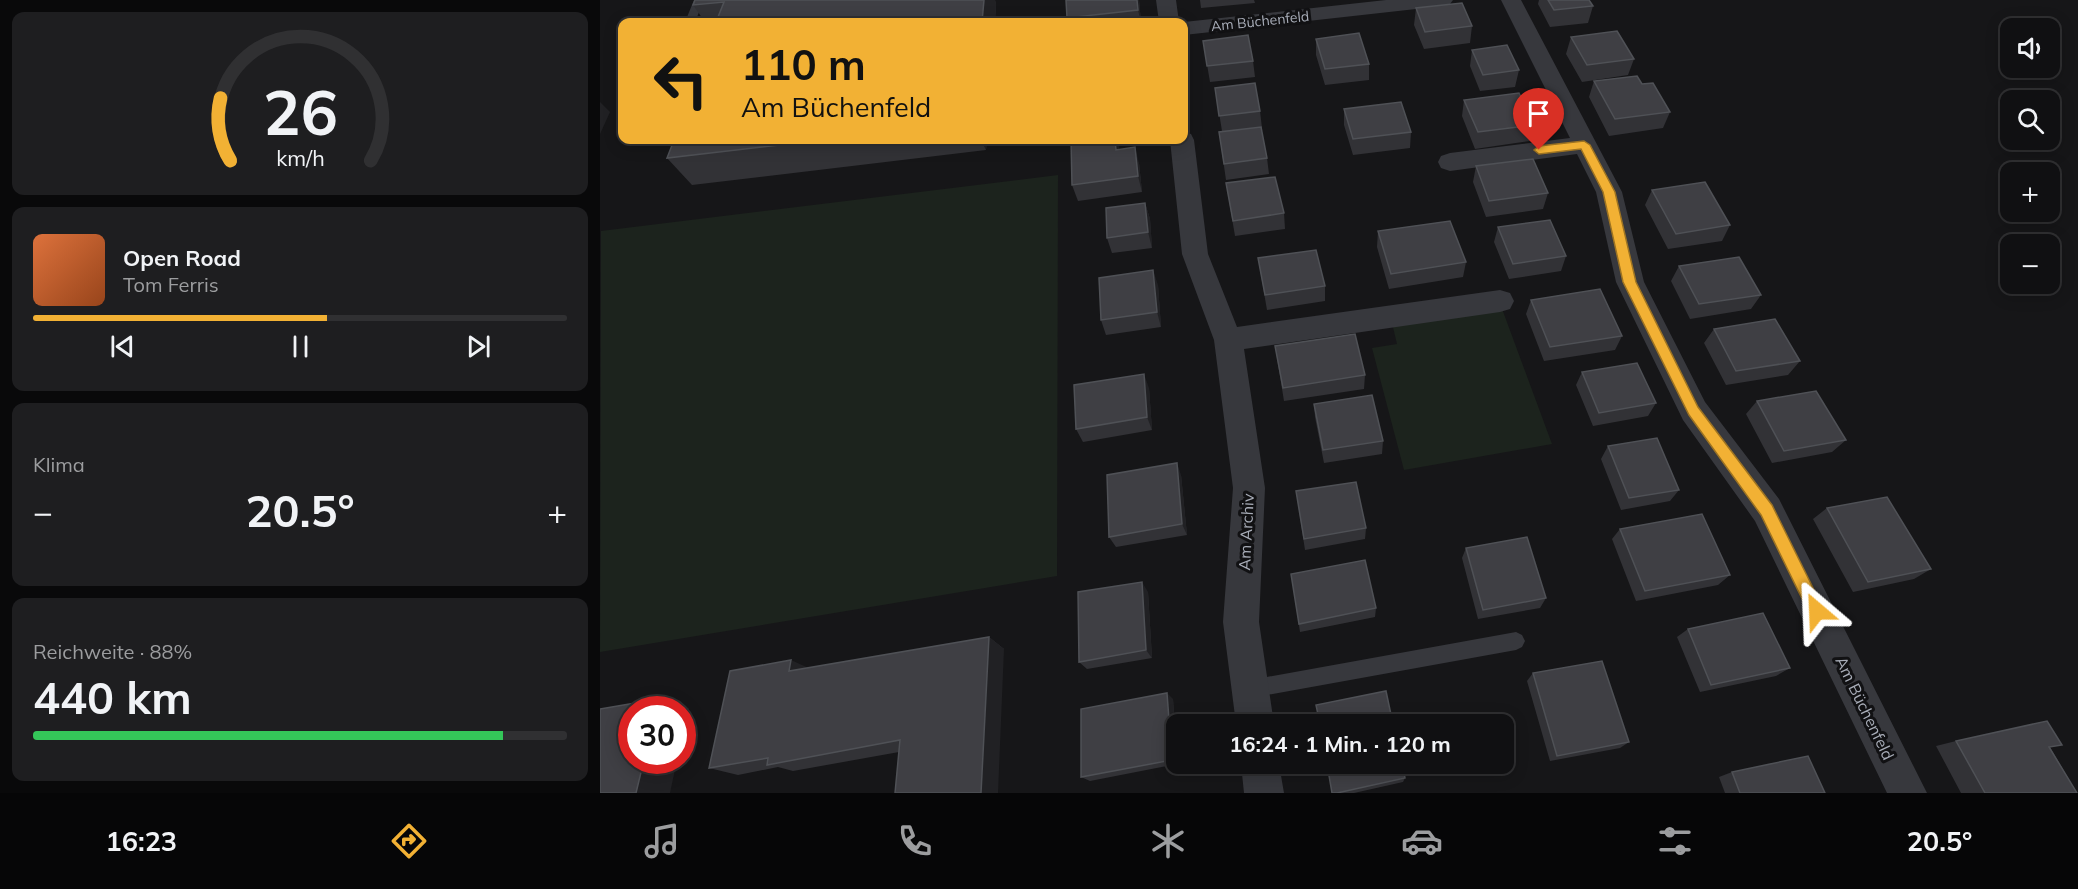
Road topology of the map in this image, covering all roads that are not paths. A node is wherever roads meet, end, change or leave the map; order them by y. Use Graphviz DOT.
graph roads {
  1 [pos="699,0"];
  2 [pos="1166,0"];
  3 [pos="1443,0"];
  4 [pos="1511,0"];
  5 [pos="692,18"];
  6 [pos="1168,18"];
  7 [pos="1188,29"];
  8 [pos="1182,144"];
  9 [pos="1584,145"];
  10 [pos="1450,162"];
  11 [pos="1500,301"];
  12 [pos="1228,340"];
  13 [pos="1516,641"];
  14 [pos="1250,689"];
  15 [pos="1254,714"];
  16 [pos="1261,774"];
  17 [pos="1264,793"];
  18 [pos="1907,793"];
  1 -- 5 [label="lane"];
  2 -- 6 [label="street"];
  3 -- 7 [label="street, Am Büchenfeld"];
  4 -- 9 [label="street, Am Büchenfeld"];
  8 -- 12 [label="street, Am Archiv"];
  9 -- 10 [label="street"];
  9 -- 18 [label="street, Am Büchenfeld"];
  11 -- 12 [label="street"];
  12 -- 14 [label="street, Am Archiv"];
  13 -- 14 [label="lane"];
  14 -- 15 [label="street, Am Archiv"];
  16 -- 17 [label="street"];
}
